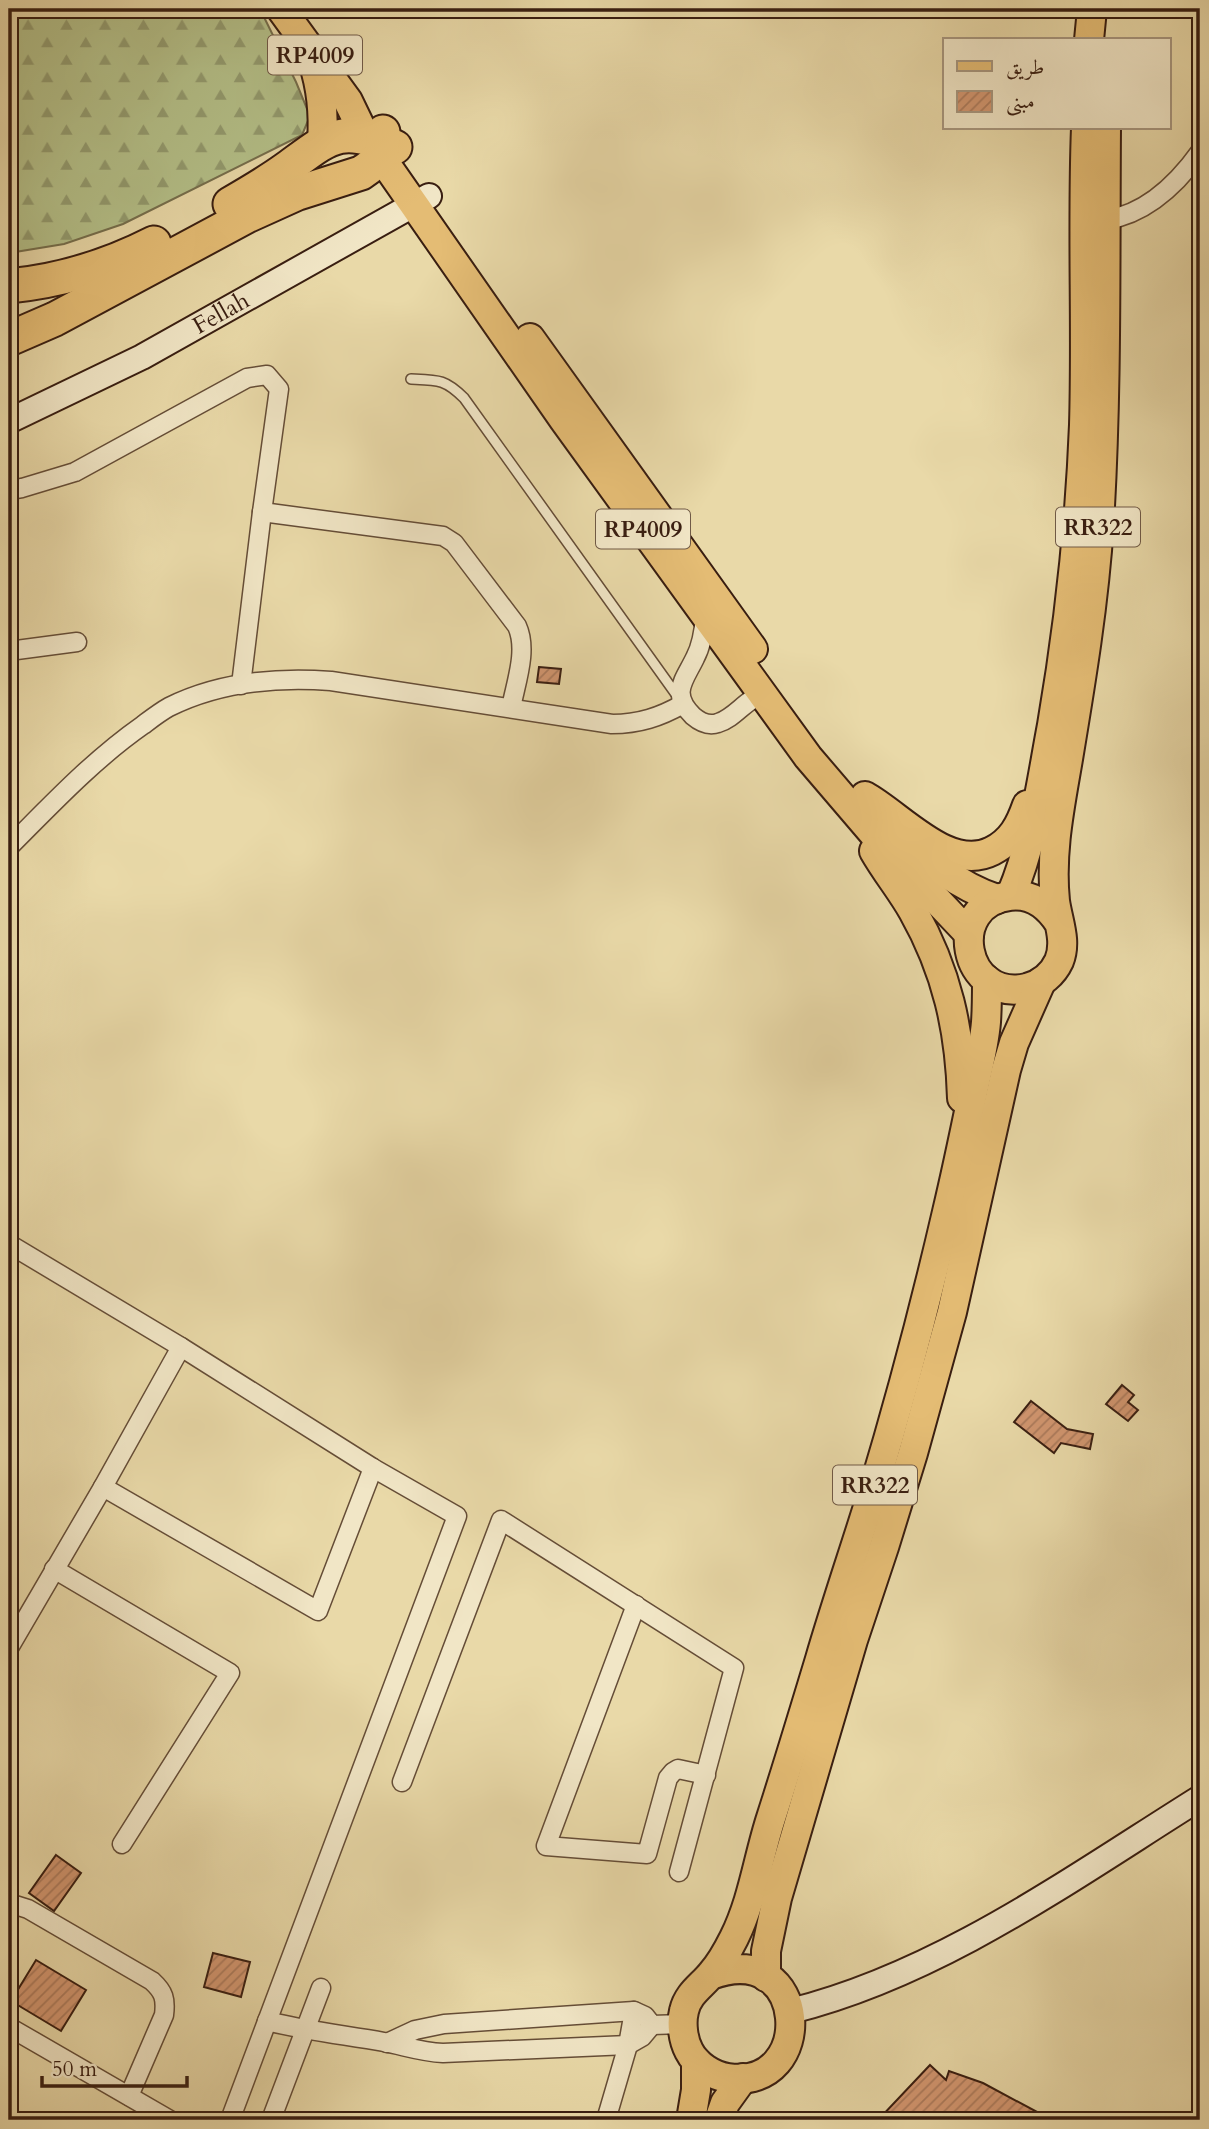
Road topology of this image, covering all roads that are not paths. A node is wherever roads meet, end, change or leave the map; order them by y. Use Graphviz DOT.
graph roads {
  1 [pos="281,9"];
  2 [pos="1092,9"];
  3 [pos="1109,9"];
  4 [pos="300,34"];
  5 [pos="1089,38"];
  6 [pos="1107,38"];
  7 [pos="1086,130"];
  8 [pos="1107,130"];
  9 [pos="321,142"];
  10 [pos="384,149"];
  11 [pos="1200,152"];
  12 [pos="422,201"];
  13 [pos="1106,220"];
  14 [pos="9,286"];
  15 [pos="9,339"];
  16 [pos="411,379"];
  17 [pos="9,421"];
  18 [pos="9,490"];
  19 [pos="261,512"];
  20 [pos="705,616"];
  21 [pos="77,642"];
  22 [pos="9,652"];
  23 [pos="241,685"];
  24 [pos="763,694"];
  25 [pos="683,704"];
  26 [pos="511,708"];
  27 [pos="1050,732"];
  28 [pos="860,804"];
  29 [pos="9,847"];
  30 [pos="1004,897"];
  31 [pos="1059,923"];
  32 [pos="969,934"];
  33 [pos="987,981"];
  34 [pos="1041,982"];
  35 [pos="961,1152"];
  36 [pos="9,1244"];
  37 [pos="181,1347"];
  38 [pos="373,1468"];
  39 [pos="103,1487"];
  40 [pos="54,1569"];
  41 [pos="635,1605"];
  42 [pos="9,1648"];
  43 [pos="706,1775"];
  44 [pos="402,1782"];
  45 [pos="1200,1798"];
  46 [pos="122,1844"];
  47 [pos="680,1872"];
  48 [pos="9,1903"];
  49 [pos="711,1975"];
  50 [pos="766,1977"];
  51 [pos="321,1988"];
  52 [pos="634,2011"];
  53 [pos="791,2011"];
  54 [pos="267,2021"];
  55 [pos="683,2024"];
  56 [pos="652,2025"];
  57 [pos="9,2026"];
  58 [pos="305,2031"];
  59 [pos="387,2043"];
  60 [pos="628,2045"];
  61 [pos="696,2061"];
  62 [pos="743,2078"];
  63 [pos="129,2096"];
  64 [pos="170,2120"];
  65 [pos="230,2120"];
  66 [pos="271,2120"];
  67 [pos="606,2120"];
  68 [pos="691,2120"];
  69 [pos="719,2120"];
  1 -- 4 [label="main road, RP4009"];
  2 -- 5 [label="main road"];
  3 -- 6 [label="main road"];
  4 -- 9 [label="main road"];
  4 -- 10 [label="main road, RP4009"];
  7 -- 27 [label="main road, RR322"];
  8 -- 13 [label="main road, RR322"];
  9 -- 10 [label="highway"];
  9 -- 14 [label="highway"];
  10 -- 12 [label="main road, RP4009"];
  10 -- 15 [label="highway"];
  11 -- 13 [label="street"];
  12 -- 17 [label="main road, Fellah"];
  12 -- 20 [label="main road, RP4009"];
  12 -- 28 [label="main road, RP4009"];
  13 -- 31 [label="main road, RR322"];
  16 -- 25 [label="lane"];
  18 -- 19 [label="street"];
  19 -- 23 [label="street"];
  19 -- 26 [label="street"];
  20 -- 24 [label="main road, RP4009"];
  20 -- 25 [label="street"];
  21 -- 22 [label="street"];
  23 -- 26 [label="street"];
  23 -- 29 [label="street"];
  24 -- 25 [label="street"];
  24 -- 28 [label="main road, RP4009"];
  25 -- 26 [label="street"];
  27 -- 28 [label="main road"];
  27 -- 30 [label="main road, RR322"];
  28 -- 30 [label="main road, RP4009"];
  28 -- 32 [label="main road, RP4009"];
  28 -- 35 [label="main road"];
  30 -- 31 [label="main road"];
  30 -- 32 [label="main road, RR322"];
  31 -- 34 [label="main road, RR322"];
  32 -- 33 [label="main road"];
  33 -- 34 [label="main road"];
  33 -- 35 [label="main road, RR322"];
  34 -- 50 [label="main road, RR322"];
  35 -- 49 [label="main road, RR322"];
  36 -- 37 [label="street"];
  37 -- 38 [label="street"];
  37 -- 39 [label="street"];
  38 -- 39 [label="street"];
  38 -- 54 [label="street"];
  39 -- 40 [label="street"];
  40 -- 42 [label="street"];
  40 -- 46 [label="street"];
  41 -- 43 [label="street"];
  41 -- 43 [label="street"];
  41 -- 44 [label="street"];
  43 -- 47 [label="street"];
  45 -- 53 [label="main road"];
  48 -- 63 [label="street"];
  49 -- 50 [label="main road"];
  49 -- 55 [label="main road, RR322"];
  50 -- 53 [label="main road"];
  51 -- 58 [label="street"];
  52 -- 56 [label="street"];
  52 -- 59 [label="street"];
  52 -- 60 [label="street"];
  53 -- 62 [label="main road"];
  54 -- 58 [label="street"];
  54 -- 65 [label="street"];
  55 -- 56 [label="street"];
  55 -- 61 [label="main road"];
  56 -- 60 [label="street"];
  57 -- 63 [label="street"];
  58 -- 59 [label="street"];
  58 -- 66 [label="street"];
  59 -- 60 [label="street"];
  60 -- 67 [label="street"];
  61 -- 62 [label="main road"];
  61 -- 68 [label="main road"];
  62 -- 69 [label="main road"];
  63 -- 64 [label="street"];
}
